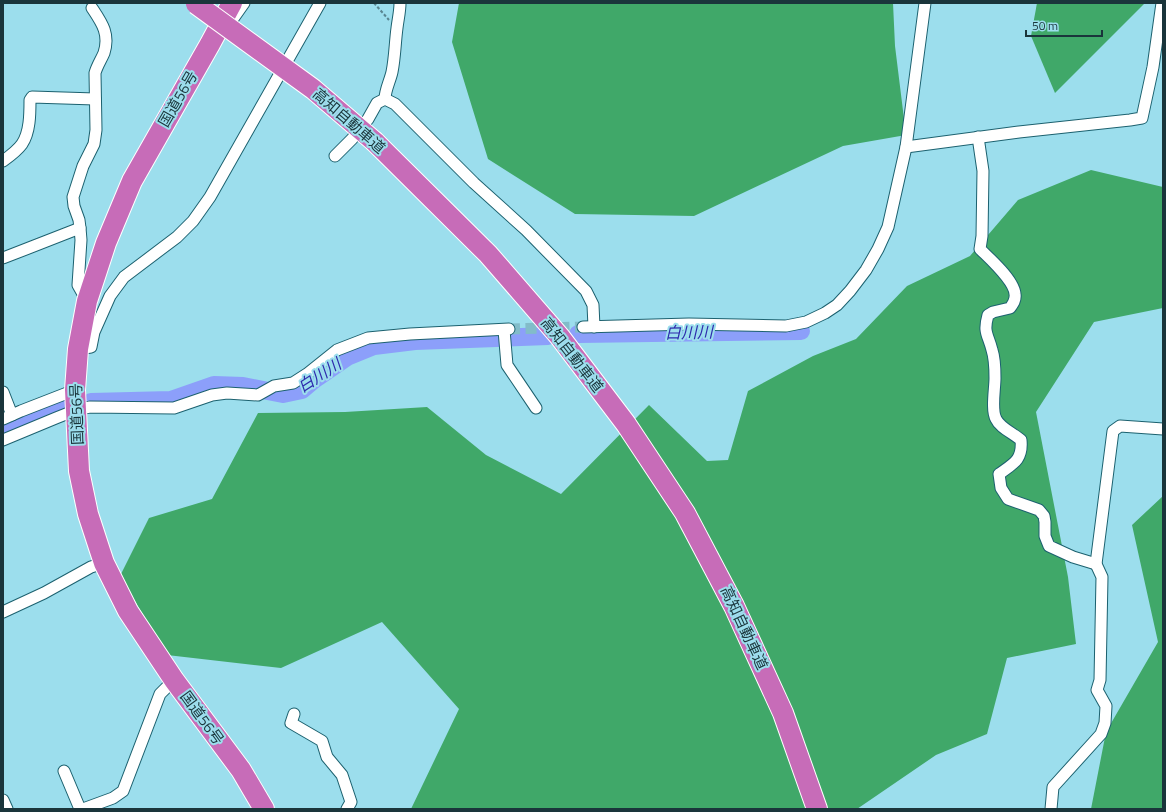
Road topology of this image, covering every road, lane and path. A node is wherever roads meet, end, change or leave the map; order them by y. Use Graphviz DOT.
graph roads {
  1 [pos="232,3"];
  2 [pos="244,3"];
  3 [pos="320,3"];
  4 [pos="374,3"];
  5 [pos="400,3"];
  6 [pos="925,3"];
  7 [pos="1162,3"];
  8 [pos="195,4"];
  9 [pos="94,5"];
  10 [pos="397,28"];
  11 [pos="210,44"];
  12 [pos="95,99"];
  13 [pos="385,99"];
  14 [pos="978,137"];
  15 [pos="906,147"];
  16 [pos="335,156"];
  17 [pos="3,161"];
  18 [pos="80,228"];
  19 [pos="3,258"];
  20 [pos="87,301"];
  21 [pos="78,349"];
  22 [pos="75,390"];
  23 [pos="3,392"];
  24 [pos="536,408"];
  25 [pos="76,410"];
  26 [pos="8,417"];
  27 [pos="1163,429"];
  28 [pos="3,440"];
  29 [pos="104,563"];
  30 [pos="1096,564"];
  31 [pos="3,612"];
  32 [pos="174,680"];
  33 [pos="294,714"];
  34 [pos="64,771"];
  35 [pos="3,800"];
  36 [pos="7,809"];
  37 [pos="80,809"];
  38 [pos="83,809"];
  39 [pos="264,809"];
  40 [pos="347,809"];
  41 [pos="817,809"];
  42 [pos="1051,809"];
  1 -- 11 [label="highway, 国道56号"];
  2 -- 11 [label="street"];
  3 -- 21 [label="street"];
  4 -- 10 [label="path"];
  5 -- 10 [label="street"];
  6 -- 15 [label="street"];
  7 -- 14 [label="street"];
  8 -- 41 [label="highway, 高知自動車道, bridge"];
  9 -- 12 [label="street"];
  10 -- 13 [label="street"];
  11 -- 20 [label="highway, 国道56号"];
  12 -- 17 [label="street"];
  12 -- 18 [label="street"];
  13 -- 15 [label="street"];
  13 -- 16 [label="street"];
  14 -- 15 [label="street"];
  14 -- 30 [label="street"];
  18 -- 19 [label="street"];
  18 -- 20 [label="street"];
  20 -- 21 [label="highway, 国道56号"];
  21 -- 22 [label="highway, 国道56号"];
  22 -- 25 [label="highway, 国道56号"];
  22 -- 26 [label="street"];
  23 -- 26 [label="street"];
  24 -- 25 [label="street"];
  25 -- 28 [label="street"];
  25 -- 29 [label="highway, 国道56号"];
  27 -- 30 [label="street"];
  29 -- 31 [label="street"];
  29 -- 32 [label="highway, 国道56号"];
  30 -- 42 [label="street"];
  32 -- 38 [label="street"];
  32 -- 39 [label="highway, 国道56号"];
  33 -- 40 [label="street"];
  34 -- 37 [label="street"];
  35 -- 36 [label="street"];
}
